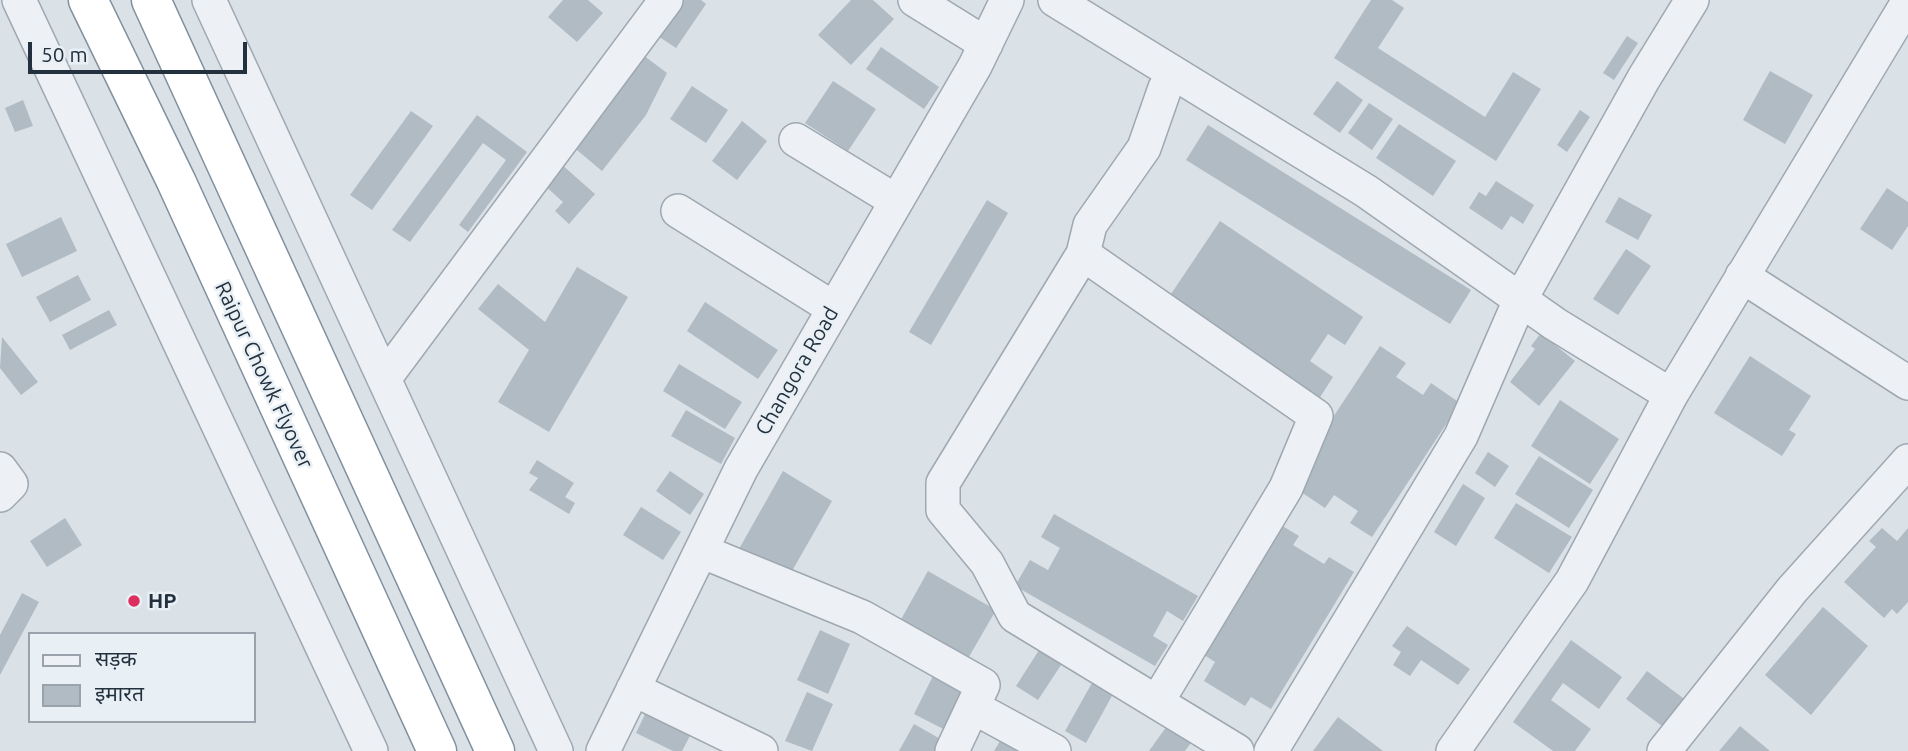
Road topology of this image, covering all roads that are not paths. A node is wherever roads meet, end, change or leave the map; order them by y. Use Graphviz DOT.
graph roads {
  1 [pos="19,0"];
  2 [pos="88,0"];
  3 [pos="151,0"];
  4 [pos="209,0"];
  5 [pos="666,0"];
  6 [pos="915,0"];
  7 [pos="1007,0"];
  8 [pos="1055,0"];
  9 [pos="1692,0"];
  10 [pos="1908,2"];
  11 [pos="986,44"];
  12 [pos="1175,74"];
  13 [pos="796,140"];
  14 [pos="897,201"];
  15 [pos="678,211"];
  16 [pos="1083,254"];
  17 [pos="1742,276"];
  18 [pos="1520,300"];
  19 [pos="833,308"];
  20 [pos="384,379"];
  21 [pos="1908,383"];
  22 [pos="1671,395"];
  23 [pos="1908,461"];
  24 [pos="0,469"];
  25 [pos="0,495"];
  26 [pos="701,551"];
  27 [pos="632,689"];
  28 [pos="1157,702"];
  29 [pos="973,707"];
  30 [pos="371,751"];
  31 [pos="437,751"];
  32 [pos="495,751"];
  33 [pos="556,751"];
  34 [pos="603,751"];
  35 [pos="761,751"];
  36 [pos="953,751"];
  37 [pos="1054,751"];
  38 [pos="1237,751"];
  39 [pos="1270,751"];
  40 [pos="1454,751"];
  41 [pos="1664,751"];
  1 -- 30 [label="street"];
  2 -- 31 [label="highway, Raipur Chowk Flyover"];
  3 -- 32 [label="highway"];
  4 -- 20 [label="street"];
  5 -- 20 [label="street"];
  6 -- 11 [label="street"];
  7 -- 11 [label="street, Changora Road"];
  8 -- 12 [label="street"];
  9 -- 18 [label="street"];
  10 -- 17 [label="street"];
  11 -- 14 [label="street, Changora Road"];
  12 -- 16 [label="street"];
  12 -- 18 [label="street"];
  13 -- 14 [label="street"];
  14 -- 19 [label="street, Changora Road"];
  15 -- 19 [label="street"];
  16 -- 28 [label="street"];
  16 -- 28 [label="street"];
  17 -- 21 [label="street"];
  17 -- 22 [label="street"];
  18 -- 22 [label="street"];
  18 -- 39 [label="street"];
  19 -- 26 [label="street, Changora Road"];
  20 -- 33 [label="street"];
  22 -- 40 [label="street"];
  23 -- 41 [label="street"];
  24 -- 25 [label="street"];
  26 -- 27 [label="street, Changora Road"];
  26 -- 29 [label="street"];
  27 -- 34 [label="street, Changora Road"];
  27 -- 35 [label="street"];
  28 -- 38 [label="street"];
  29 -- 36 [label="street"];
  29 -- 37 [label="street"];
}
